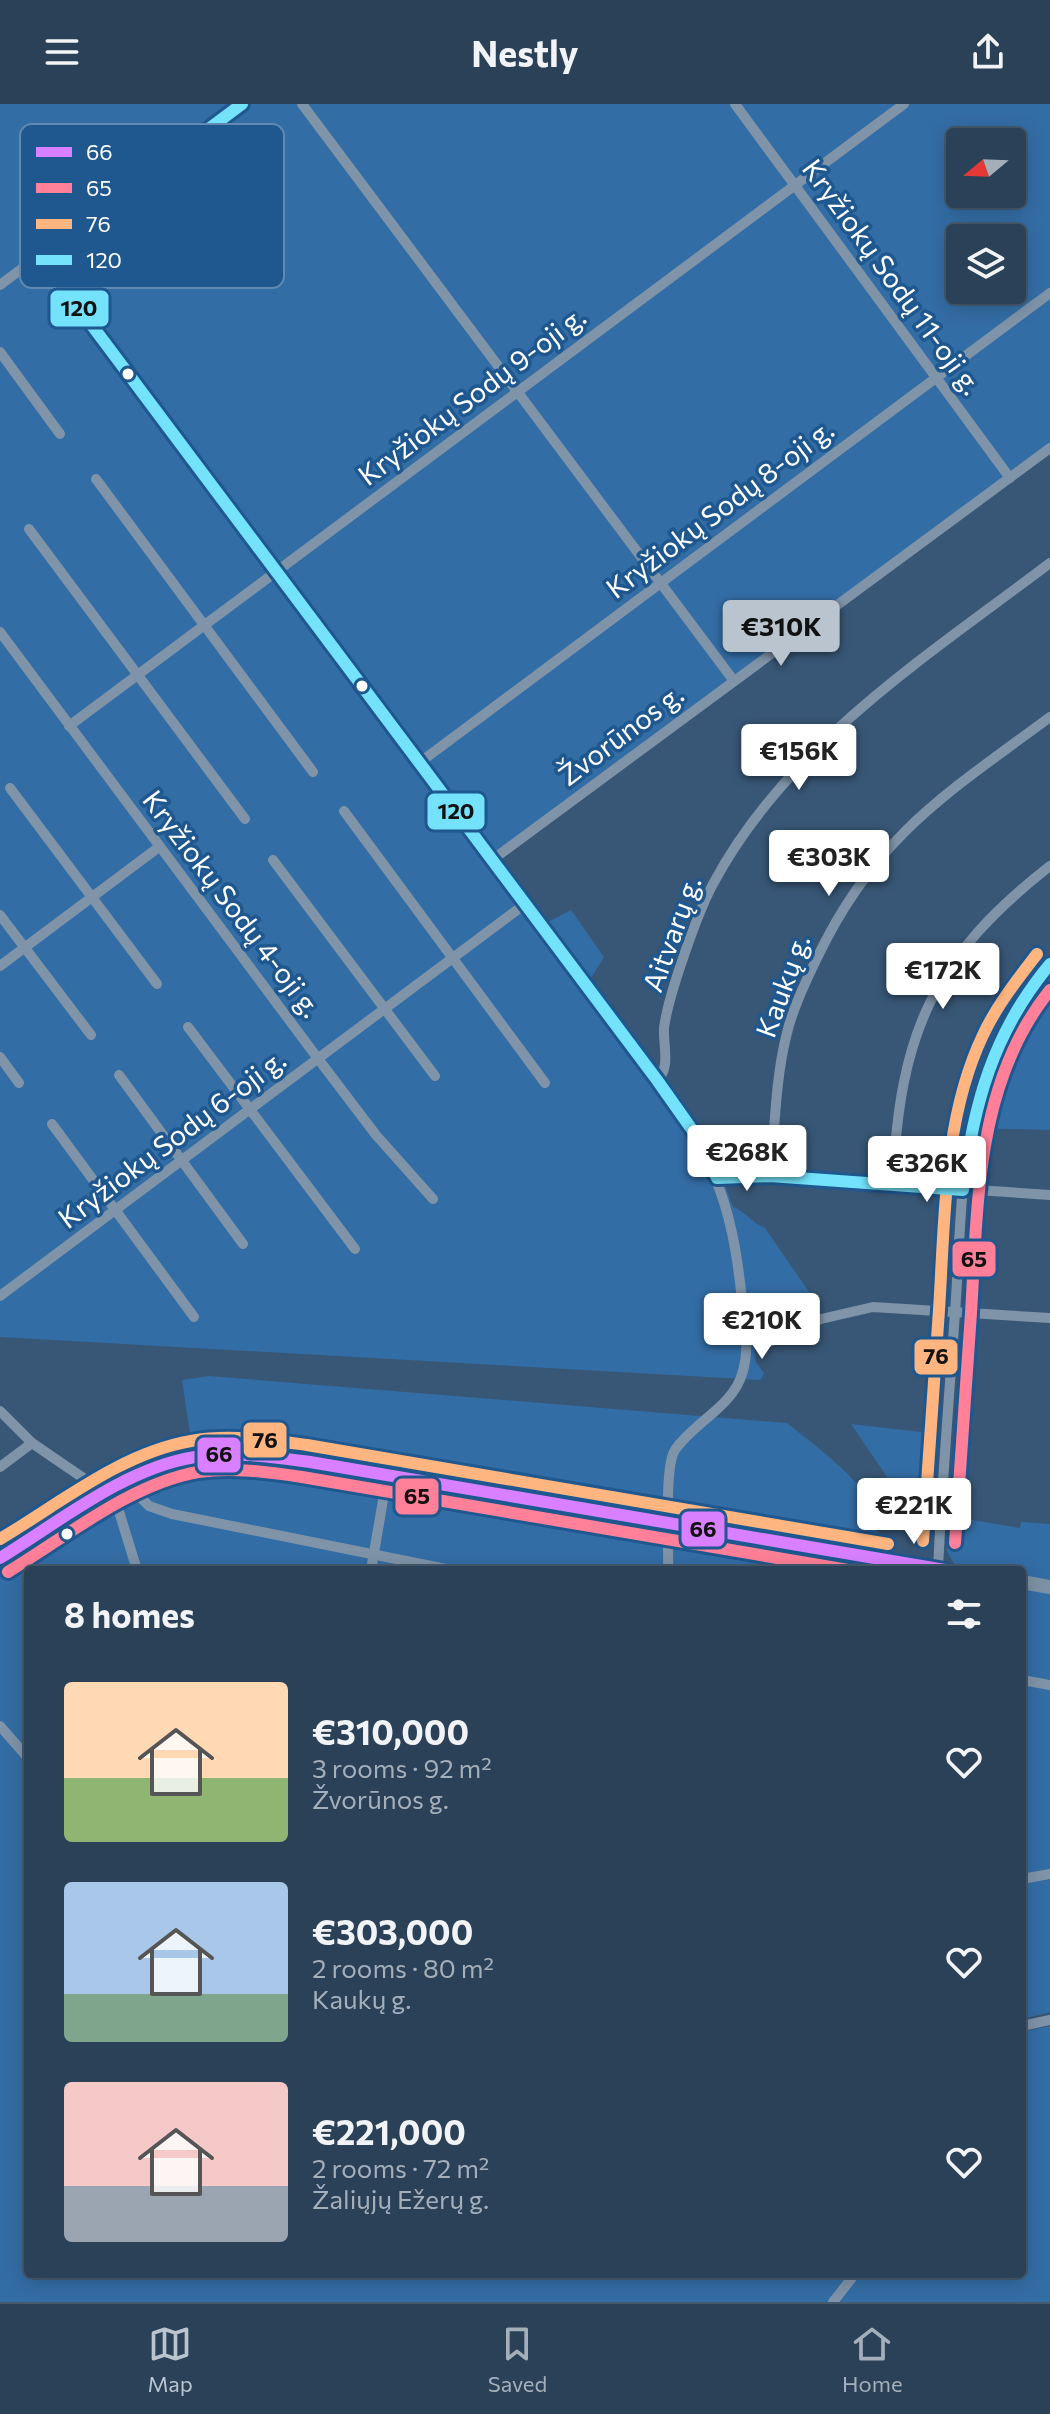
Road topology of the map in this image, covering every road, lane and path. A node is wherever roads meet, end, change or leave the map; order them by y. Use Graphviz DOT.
graph roads {
  1 [pos="242,104"];
  2 [pos="302,104"];
  3 [pos="735,104"];
  4 [pos="904,104"];
  5 [pos="215,124"];
  6 [pos="795,186"];
  7 [pos="20,270"];
  8 [pos="0,285"];
  9 [pos="62,288"];
  10 [pos="1050,293"];
  11 [pos="0,352"];
  12 [pos="937,378"];
  13 [pos="517,392"];
  14 [pos="60,434"];
  15 [pos="1050,448"];
  16 [pos="1010,478"];
  17 [pos="96,479"];
  18 [pos="29,529"];
  19 [pos="1050,563"];
  20 [pos="275,571"];
  21 [pos="662,583"];
  22 [pos="205,624"];
  23 [pos="0,632"];
  24 [pos="137,675"];
  25 [pos="734,681"];
  26 [pos="1050,717"];
  27 [pos="69,726"];
  28 [pos="419,763"];
  29 [pos="313,772"];
  30 [pos="10,788"];
  31 [pos="344,811"];
  32 [pos="245,819"];
  33 [pos="159,847"];
  34 [pos="273,860"];
  35 [pos="492,860"];
  36 [pos="1050,866"];
  37 [pos="92,897"];
  38 [pos="525,904"];
  39 [pos="0,915"];
  40 [pos="25,948"];
  41 [pos="452,958"];
  42 [pos="1050,964"];
  43 [pos="0,966"];
  44 [pos="157,984"];
  45 [pos="385,1008"];
  46 [pos="188,1027"];
  47 [pos="91,1035"];
  48 [pos="0,1057"];
  49 [pos="319,1060"];
  50 [pos="119,1075"];
  51 [pos="435,1076"];
  52 [pos="657,1080"];
  53 [pos="19,1083"];
  54 [pos="545,1083"];
  55 [pos="249,1108"];
  56 [pos="52,1124"];
  57 [pos="183,1160"];
  58 [pos="770,1176"];
  59 [pos="717,1178"];
  60 [pos="893,1184"];
  61 [pos="963,1190"];
  62 [pos="1050,1195"];
  63 [pos="433,1199"];
  64 [pos="114,1210"];
  65 [pos="243,1244"];
  66 [pos="355,1249"];
  67 [pos="0,1296"];
  68 [pos="955,1311"];
  69 [pos="194,1317"];
  70 [pos="1050,1318"];
  71 [pos="761,1346"];
  72 [pos="0,1411"];
  73 [pos="32,1443"];
  74 [pos="0,1467"];
  75 [pos="387,1477"];
  76 [pos="127,1484"];
  77 [pos="108,1495"];
  78 [pos="669,1525"];
  79 [pos="373,1554"];
  80 [pos="0,1558"];
  81 [pos="135,1566"];
  82 [pos="372,1566"];
  83 [pos="417,1566"];
  84 [pos="668,1566"];
  85 [pos="922,1566"];
  86 [pos="941,1566"];
  87 [pos="1026,1583"];
  88 [pos="1050,1587"];
  89 [pos="1026,1681"];
  90 [pos="1050,1685"];
  91 [pos="0,1726"];
  92 [pos="24,1753"];
  93 [pos="1050,1874"];
  94 [pos="1026,1878"];
  95 [pos="1050,2020"];
  96 [pos="1026,2025"];
  97 [pos="852,2278"];
  98 [pos="833,2302"];
  1 -- 5 [label="street"];
  2 -- 13 [label="street"];
  3 -- 6 [label="street, Kryžiokų Sodų 11-oji g."];
  4 -- 6 [label="street, Kryžiokų Sodų 9-oji g."];
  6 -- 12 [label="street, Kryžiokų Sodų 11-oji g."];
  6 -- 13 [label="street, Kryžiokų Sodų 9-oji g."];
  7 -- 8 [label="street"];
  9 -- 20 [label="street"];
  10 -- 12 [label="street, Kryžiokų Sodų 8-oji g."];
  11 -- 14 [label="street"];
  12 -- 16 [label="street, Kryžiokų Sodų 11-oji g."];
  12 -- 21 [label="street, Kryžiokų Sodų 8-oji g."];
  13 -- 20 [label="street, Kryžiokų Sodų 9-oji g."];
  13 -- 21 [label="street"];
  15 -- 16 [label="street, Žvorūnos g."];
  16 -- 25 [label="street, Žvorūnos g."];
  17 -- 22 [label="street"];
  18 -- 24 [label="street"];
  19 -- 52 [label="street, Aitvarų g."];
  20 -- 22 [label="street, Kryžiokų Sodų 9-oji g."];
  20 -- 28 [label="street"];
  21 -- 25 [label="street"];
  21 -- 28 [label="street, Kryžiokų Sodų 8-oji g."];
  22 -- 24 [label="street, Kryžiokų Sodų 9-oji g."];
  22 -- 29 [label="street"];
  23 -- 27 [label="street, Kryžiokų Sodų 4-oji g."];
  24 -- 27 [label="street, Kryžiokų Sodų 9-oji g."];
  24 -- 32 [label="street"];
  25 -- 35 [label="street, Žvorūnos g."];
  26 -- 58 [label="street, Kaukų g."];
  27 -- 33 [label="street, Kryžiokų Sodų 4-oji g."];
  28 -- 35 [label="street"];
  30 -- 37 [label="street"];
  31 -- 41 [label="street"];
  33 -- 37 [label="street"];
  33 -- 49 [label="street, Kryžiokų Sodų 4-oji g."];
  34 -- 45 [label="street"];
  35 -- 38 [label="street"];
  36 -- 60 [label="street"];
  37 -- 40 [label="street"];
  37 -- 44 [label="street"];
  38 -- 41 [label="street, Kryžiokų Sodų 6-oji g."];
  38 -- 52 [label="street"];
  39 -- 40 [label="street"];
  40 -- 43 [label="street"];
  40 -- 47 [label="street"];
  41 -- 45 [label="street, Kryžiokų Sodų 6-oji g."];
  41 -- 54 [label="street"];
  42 -- 61 [label="street"];
  45 -- 49 [label="street, Kryžiokų Sodų 6-oji g."];
  45 -- 51 [label="street"];
  46 -- 55 [label="street"];
  48 -- 53 [label="street"];
  49 -- 55 [label="street, Kryžiokų Sodų 6-oji g."];
  49 -- 63 [label="street, Kryžiokų Sodų 4-oji g."];
  50 -- 57 [label="street"];
  52 -- 59 [label="street"];
  55 -- 57 [label="street, Kryžiokų Sodų 6-oji g."];
  55 -- 66 [label="street"];
  56 -- 64 [label="street"];
  57 -- 64 [label="street, Kryžiokų Sodų 6-oji g."];
  57 -- 65 [label="street"];
  58 -- 59 [label="street"];
  58 -- 60 [label="street"];
  59 -- 78 [label="street"];
  60 -- 61 [label="street"];
  61 -- 62 [label="street"];
  61 -- 68 [label="street"];
  64 -- 67 [label="street, Kryžiokų Sodų 6-oji g."];
  64 -- 69 [label="street"];
  68 -- 70 [label="street"];
  68 -- 71 [label="street"];
  68 -- 86 [label="street"];
  72 -- 73 [label="street"];
  73 -- 74 [label="street"];
  73 -- 77 [label="street"];
  75 -- 76 [label="main road"];
  75 -- 78 [label="main road"];
  75 -- 79 [label="street"];
  76 -- 77 [label="main road"];
  76 -- 79 [label="street"];
  77 -- 80 [label="main road"];
  77 -- 81 [label="street"];
  78 -- 84 [label="street"];
  78 -- 85 [label="main road"];
  79 -- 82 [label="street"];
  79 -- 83 [label="street"];
  87 -- 88 [label="main road"];
  89 -- 90 [label="street"];
  91 -- 92 [label="street"];
  93 -- 94 [label="street"];
  95 -- 96 [label="street"];
  97 -- 98 [label="street"];
}
